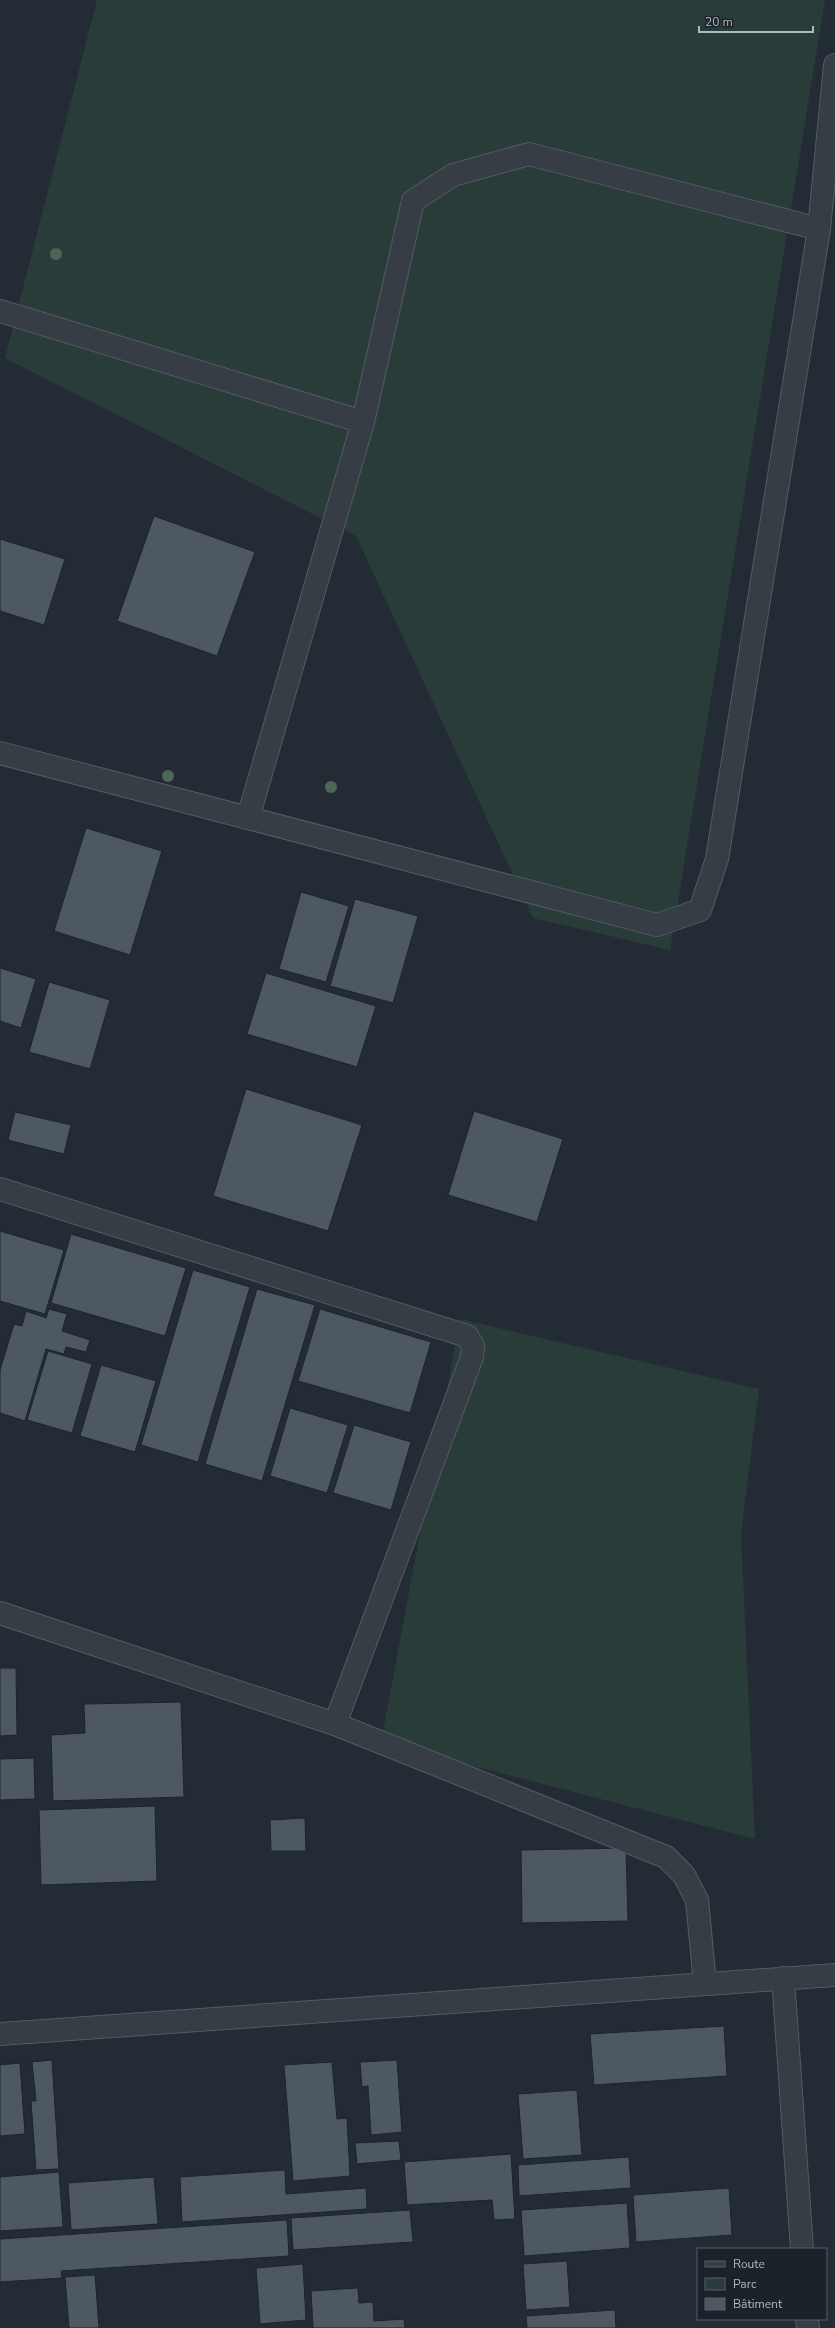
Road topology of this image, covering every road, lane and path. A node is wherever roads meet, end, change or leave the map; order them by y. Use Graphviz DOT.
graph roads {
  1 [pos="835,65"];
  2 [pos="819,229"];
  3 [pos="0,311"];
  4 [pos="363,422"];
  5 [pos="0,753"];
  6 [pos="248,818"];
  7 [pos="0,1189"];
  8 [pos="0,1613"];
  9 [pos="335,1724"];
  10 [pos="835,1975"];
  11 [pos="783,1978"];
  12 [pos="705,1984"];
  13 [pos="0,2034"];
  14 [pos="802,2248"];
  1 -- 2 [label="street"];
  2 -- 4 [label="street"];
  2 -- 6 [label="street"];
  3 -- 4 [label="street"];
  4 -- 6 [label="street"];
  5 -- 6 [label="street"];
  7 -- 9 [label="street"];
  8 -- 9 [label="street"];
  9 -- 12 [label="street"];
  10 -- 11 [label="street"];
  11 -- 12 [label="street"];
  11 -- 14 [label="street"];
  12 -- 13 [label="street"];
}
